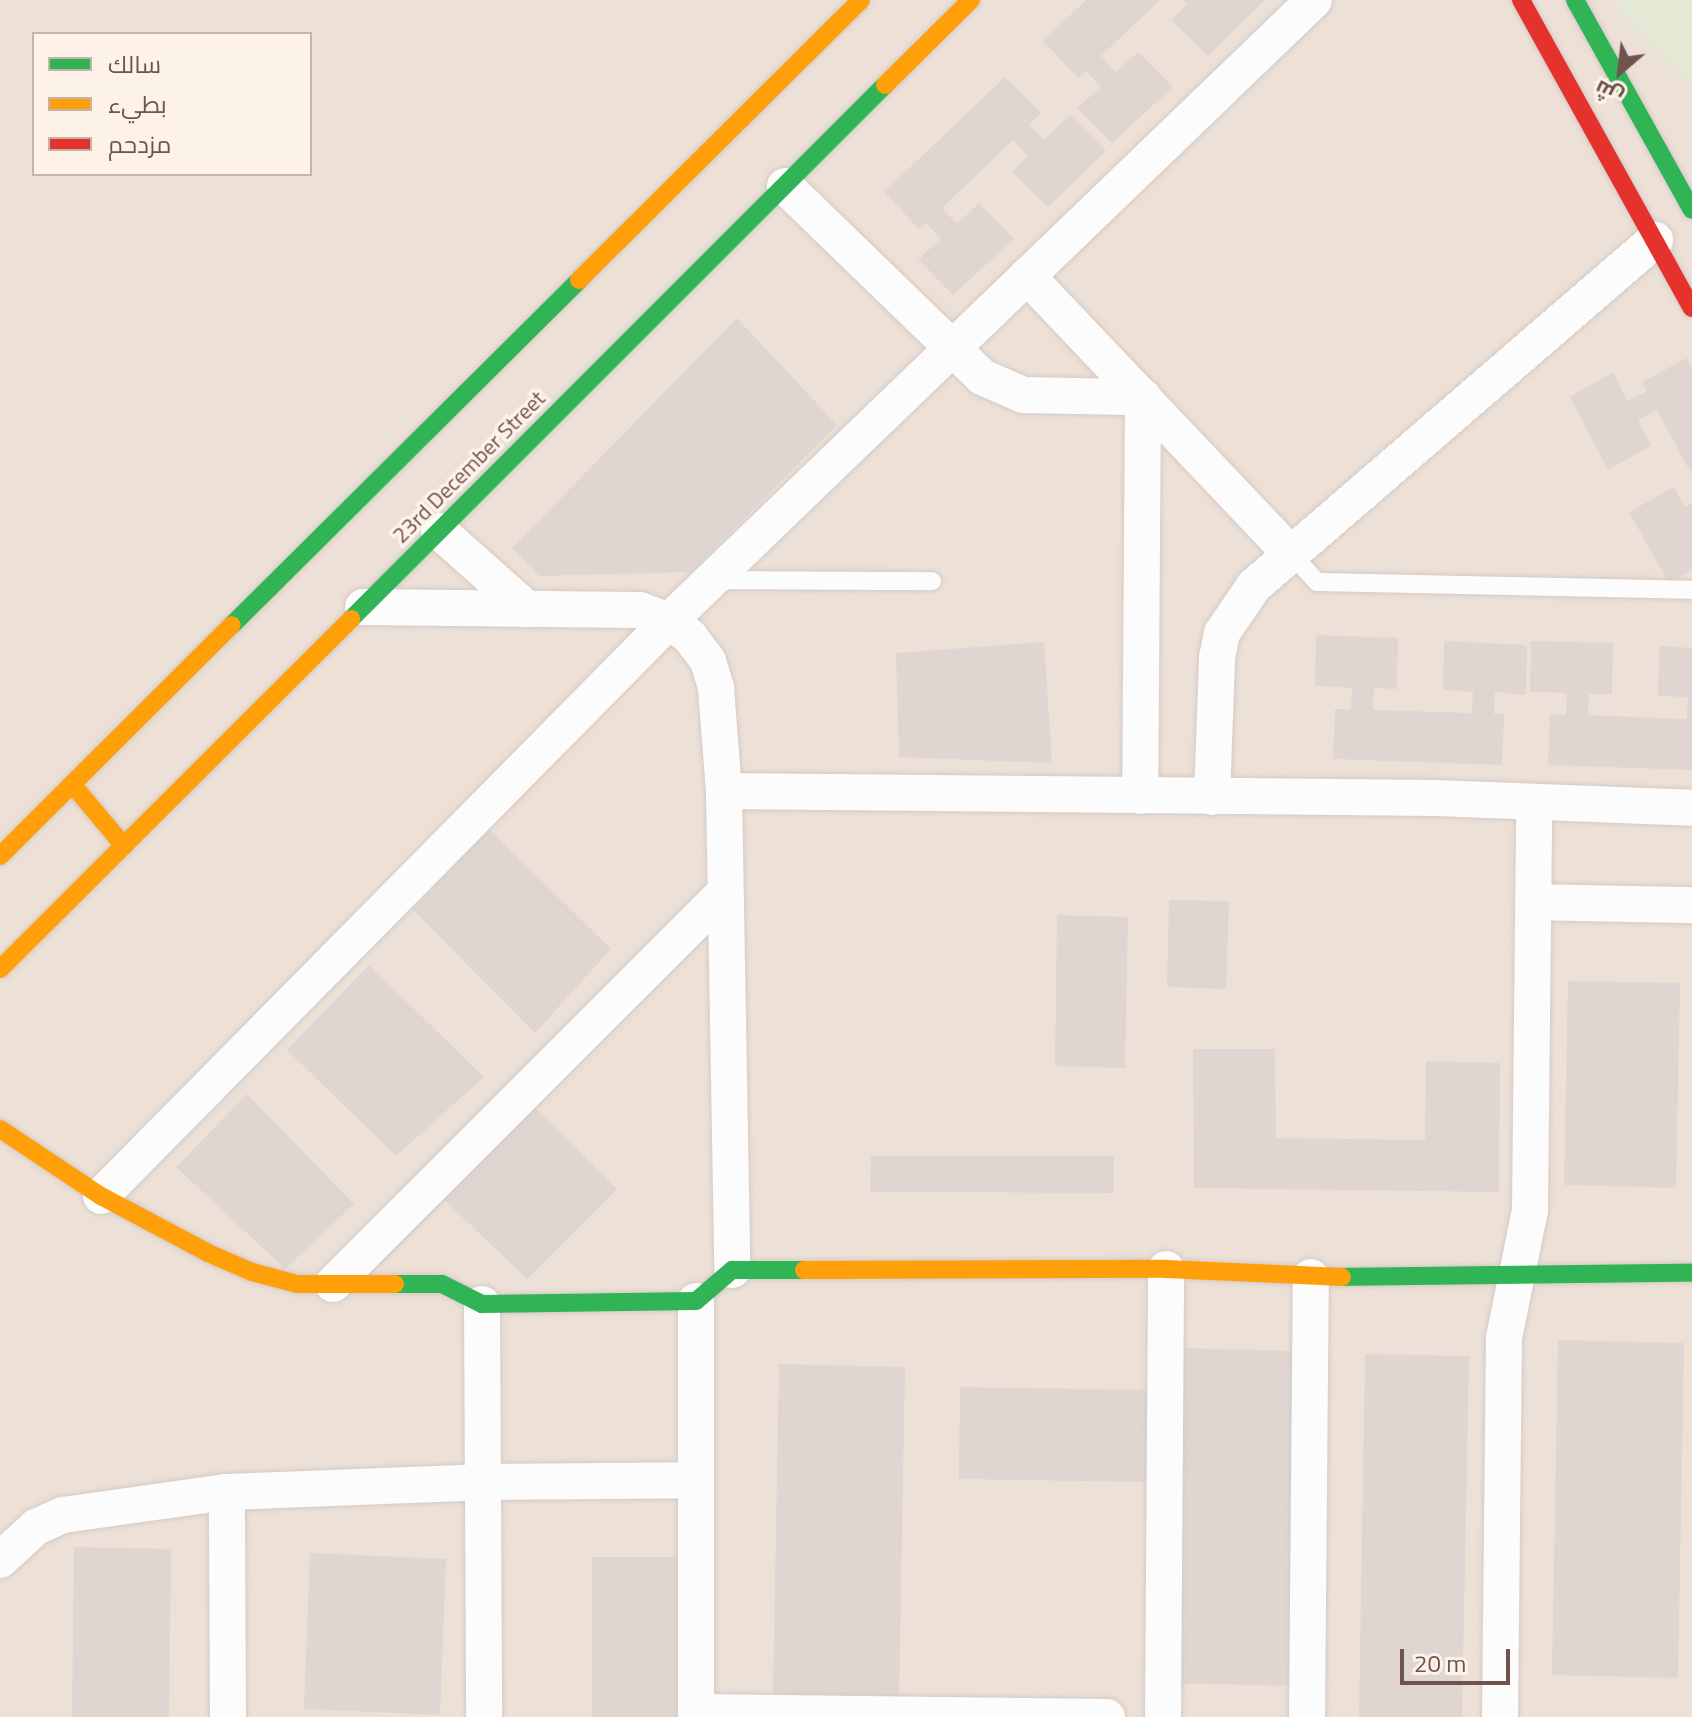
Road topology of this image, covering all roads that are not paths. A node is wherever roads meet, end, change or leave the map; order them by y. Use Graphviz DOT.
graph roads {
  1 [pos="861,0"];
  2 [pos="971,0"];
  3 [pos="1314,0"];
  4 [pos="1521,0"];
  5 [pos="1575,0"];
  6 [pos="785,186"];
  7 [pos="1692,210"];
  8 [pos="1655,240"];
  9 [pos="1027,276"];
  10 [pos="1692,308"];
  11 [pos="951,348"];
  12 [pos="1143,397"];
  13 [pos="439,531"];
  14 [pos="1291,554"];
  15 [pos="711,580"];
  16 [pos="932,581"];
  17 [pos="1692,590"];
  18 [pos="363,607"];
  19 [pos="527,609"];
  20 [pos="669,621"];
  21 [pos="72,784"];
  22 [pos="724,791"];
  23 [pos="1140,796"];
  24 [pos="1212,797"];
  25 [pos="1534,802"];
  26 [pos="1692,808"];
  27 [pos="124,846"];
  28 [pos="0,856"];
  29 [pos="723,894"];
  30 [pos="1533,902"];
  31 [pos="1692,905"];
  32 [pos="0,969"];
  33 [pos="0,1129"];
  34 [pos="101,1196"];
  35 [pos="1166,1269"];
  36 [pos="732,1270"];
  37 [pos="1518,1273"];
  38 [pos="1692,1273"];
  39 [pos="1311,1277"];
  40 [pos="333,1284"];
  41 [pos="696,1301"];
  42 [pos="482,1304"];
  43 [pos="696,1480"];
  44 [pos="482,1482"];
  45 [pos="227,1492"];
  46 [pos="0,1560"];
  47 [pos="696,1715"];
  48 [pos="228,1717"];
  49 [pos="484,1717"];
  50 [pos="1107,1717"];
  51 [pos="1163,1717"];
  52 [pos="1307,1717"];
  53 [pos="1500,1717"];
  1 -- 21 [label="main road"];
  2 -- 6 [label="main road, 23rd December Street"];
  3 -- 9 [label="street"];
  4 -- 8 [label="main road"];
  5 -- 7 [label="main road"];
  6 -- 11 [label="street"];
  6 -- 13 [label="main road, 23rd December Street"];
  8 -- 10 [label="main road"];
  8 -- 14 [label="street"];
  9 -- 11 [label="street"];
  9 -- 12 [label="street"];
  11 -- 12 [label="street"];
  11 -- 15 [label="street"];
  12 -- 14 [label="street"];
  12 -- 23 [label="street"];
  13 -- 18 [label="main road, 23rd December Street"];
  13 -- 19 [label="street"];
  14 -- 17 [label="lane"];
  14 -- 24 [label="street"];
  15 -- 16 [label="lane"];
  15 -- 20 [label="street"];
  18 -- 19 [label="street"];
  18 -- 27 [label="main road, 23rd December Street"];
  19 -- 20 [label="street"];
  20 -- 22 [label="street"];
  20 -- 34 [label="street"];
  21 -- 27 [label="main road"];
  21 -- 28 [label="main road"];
  22 -- 23 [label="street"];
  22 -- 29 [label="street"];
  23 -- 24 [label="street"];
  24 -- 25 [label="street"];
  25 -- 26 [label="street"];
  25 -- 30 [label="street"];
  27 -- 32 [label="main road, 23rd December Street"];
  29 -- 36 [label="street"];
  29 -- 40 [label="street"];
  30 -- 31 [label="street"];
  30 -- 37 [label="street"];
  33 -- 34 [label="main road"];
  34 -- 40 [label="main road"];
  35 -- 36 [label="main road"];
  35 -- 39 [label="main road"];
  35 -- 51 [label="street"];
  36 -- 41 [label="main road"];
  37 -- 38 [label="main road"];
  37 -- 39 [label="main road"];
  37 -- 53 [label="street"];
  39 -- 52 [label="street"];
  40 -- 42 [label="main road"];
  41 -- 42 [label="main road"];
  41 -- 43 [label="street"];
  42 -- 44 [label="street"];
  43 -- 44 [label="street"];
  43 -- 47 [label="street"];
  44 -- 45 [label="street"];
  44 -- 49 [label="street"];
  45 -- 46 [label="street"];
  45 -- 48 [label="street"];
  47 -- 50 [label="street"];
}
